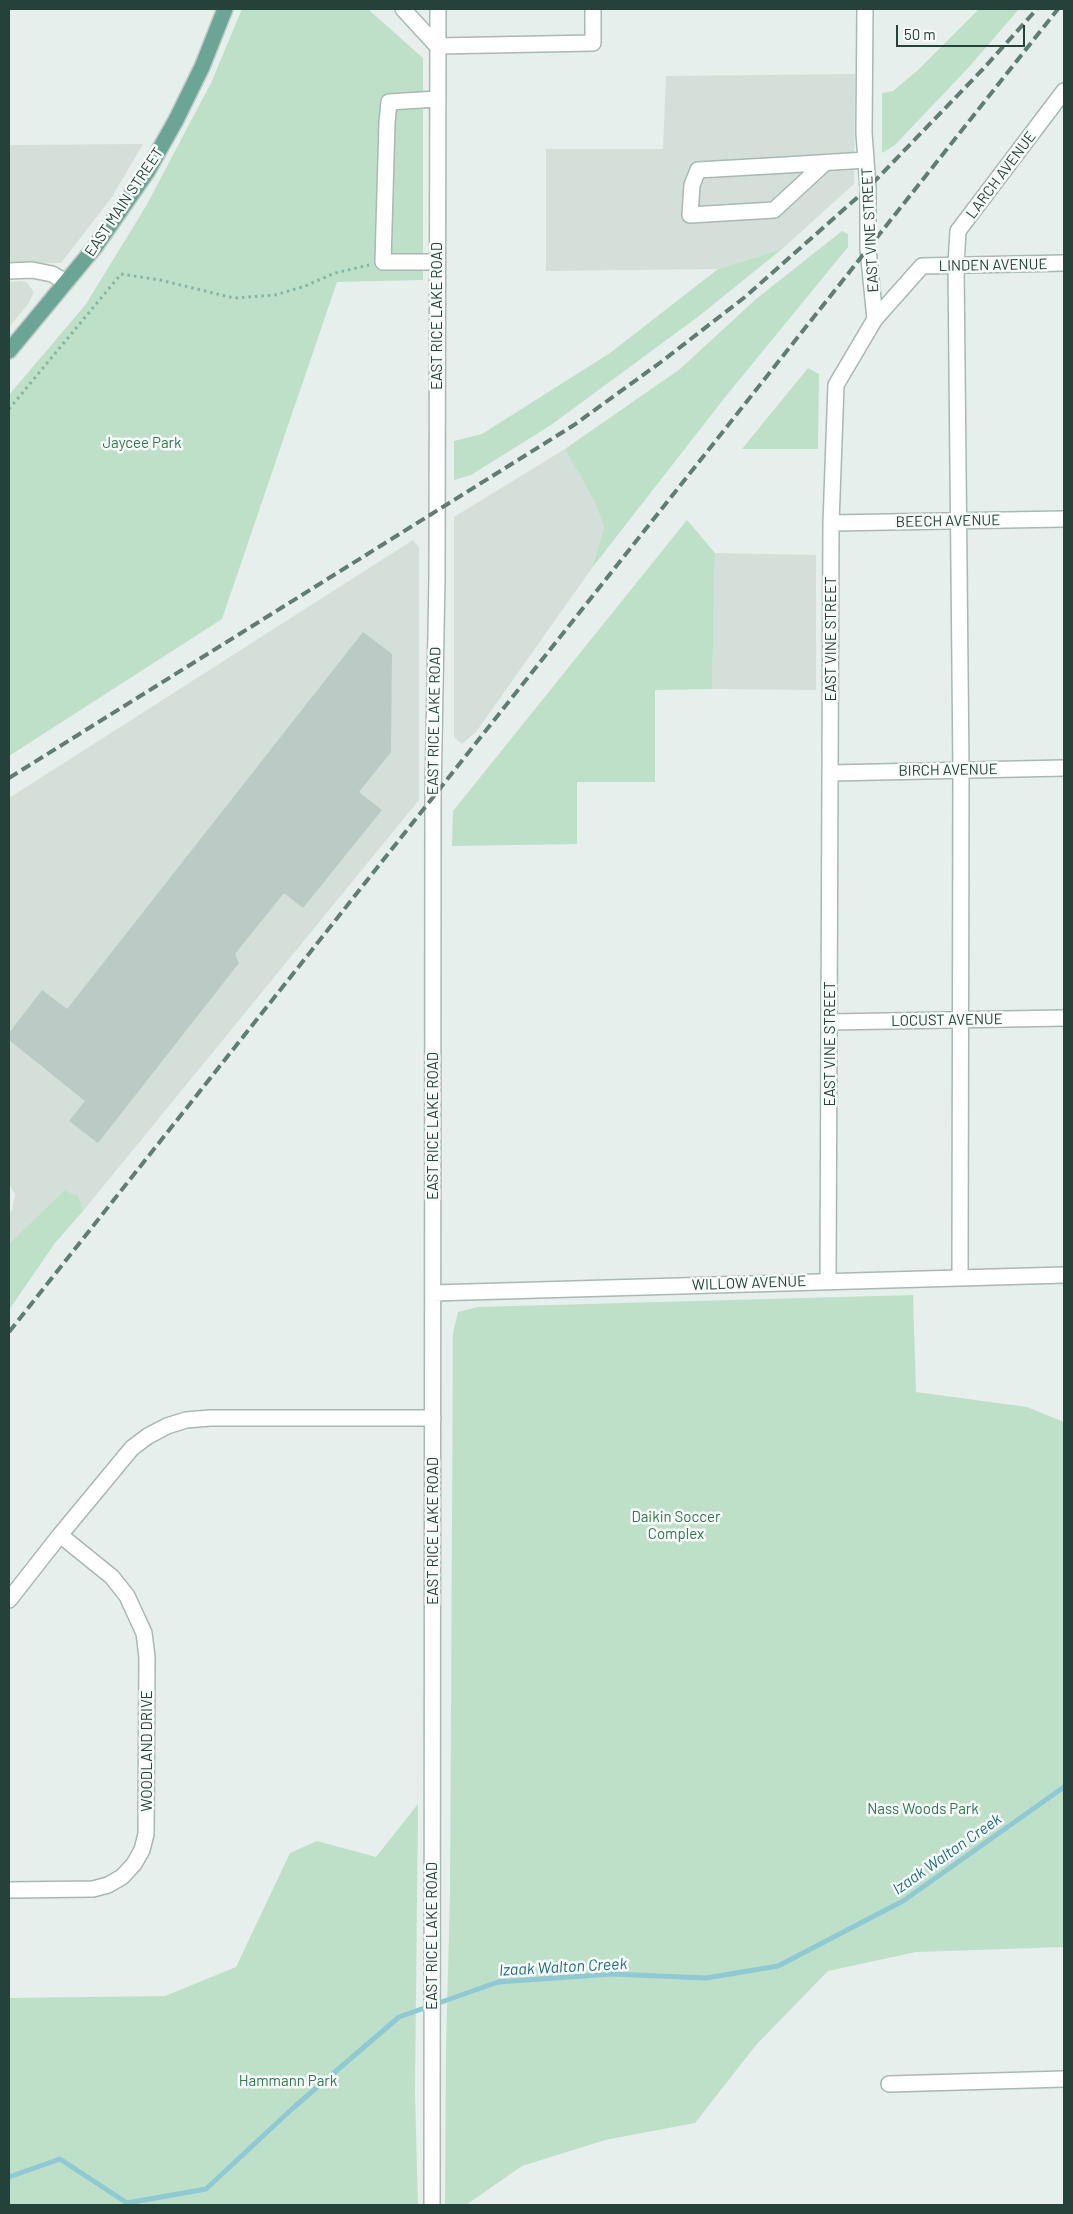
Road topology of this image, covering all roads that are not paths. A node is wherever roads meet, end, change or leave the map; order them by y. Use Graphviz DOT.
graph roads {
  1 [pos="225,9"];
  2 [pos="403,9"];
  3 [pos="438,9"];
  4 [pos="593,9"];
  5 [pos="865,9"];
  6 [pos="438,46"];
  7 [pos="1064,91"];
  8 [pos="438,99"];
  9 [pos="866,160"];
  10 [pos="825,163"];
  11 [pos="437,262"];
  12 [pos="1064,263"];
  13 [pos="956,265"];
  14 [pos="9,271"];
  15 [pos="66,282"];
  16 [pos="875,319"];
  17 [pos="9,351"];
  18 [pos="1064,519"];
  19 [pos="960,521"];
  20 [pos="831,523"];
  21 [pos="1064,768"];
  22 [pos="961,770"];
  23 [pos="831,772"];
  24 [pos="1064,1018"];
  25 [pos="961,1020"];
  26 [pos="830,1022"];
  27 [pos="1064,1275"];
  28 [pos="960,1277"];
  29 [pos="828,1280"];
  30 [pos="433,1292"];
  31 [pos="433,1418"];
  32 [pos="60,1536"];
  33 [pos="9,1600"];
  34 [pos="9,1890"];
  35 [pos="1064,2079"];
  36 [pos="889,2084"];
  37 [pos="432,2205"];
  1 -- 15 [label="main road, EAST MAIN STREET"];
  2 -- 6 [label="street"];
  3 -- 6 [label="street, EAST RICE LAKE ROAD"];
  4 -- 6 [label="street"];
  5 -- 9 [label="street, EAST VINE STREET"];
  6 -- 8 [label="street, EAST RICE LAKE ROAD"];
  7 -- 13 [label="street, LARCH AVENUE"];
  8 -- 11 [label="street, EAST RICE LAKE ROAD"];
  8 -- 11 [label="street"];
  9 -- 10 [label="street"];
  9 -- 16 [label="street, EAST VINE STREET"];
  10 -- 10 [label="street"];
  11 -- 30 [label="street, EAST RICE LAKE ROAD"];
  12 -- 13 [label="street, LINDEN AVENUE"];
  13 -- 16 [label="street, LINDEN AVENUE"];
  13 -- 19 [label="street, LARCH AVENUE"];
  14 -- 15 [label="street"];
  15 -- 17 [label="main road, EAST MAIN STREET"];
  16 -- 20 [label="street, EAST VINE STREET"];
  18 -- 19 [label="street, BEECH AVENUE"];
  19 -- 20 [label="street, BEECH AVENUE"];
  19 -- 22 [label="street, LARCH AVENUE"];
  20 -- 23 [label="street, EAST VINE STREET"];
  21 -- 22 [label="street, BIRCH AVENUE"];
  22 -- 23 [label="street, BIRCH AVENUE"];
  22 -- 25 [label="street, LARCH AVENUE"];
  23 -- 26 [label="street, EAST VINE STREET"];
  24 -- 25 [label="street, LOCUST AVENUE"];
  25 -- 26 [label="street, LOCUST AVENUE"];
  25 -- 28 [label="street, LARCH AVENUE"];
  26 -- 29 [label="street, EAST VINE STREET"];
  27 -- 28 [label="street, WILLOW AVENUE"];
  28 -- 29 [label="street, WILLOW AVENUE"];
  29 -- 30 [label="street, WILLOW AVENUE"];
  30 -- 31 [label="street, EAST RICE LAKE ROAD"];
  31 -- 32 [label="street"];
  31 -- 37 [label="street, EAST RICE LAKE ROAD"];
  32 -- 33 [label="street"];
  32 -- 34 [label="street, WOODLAND DRIVE"];
  35 -- 36 [label="street"];
}
